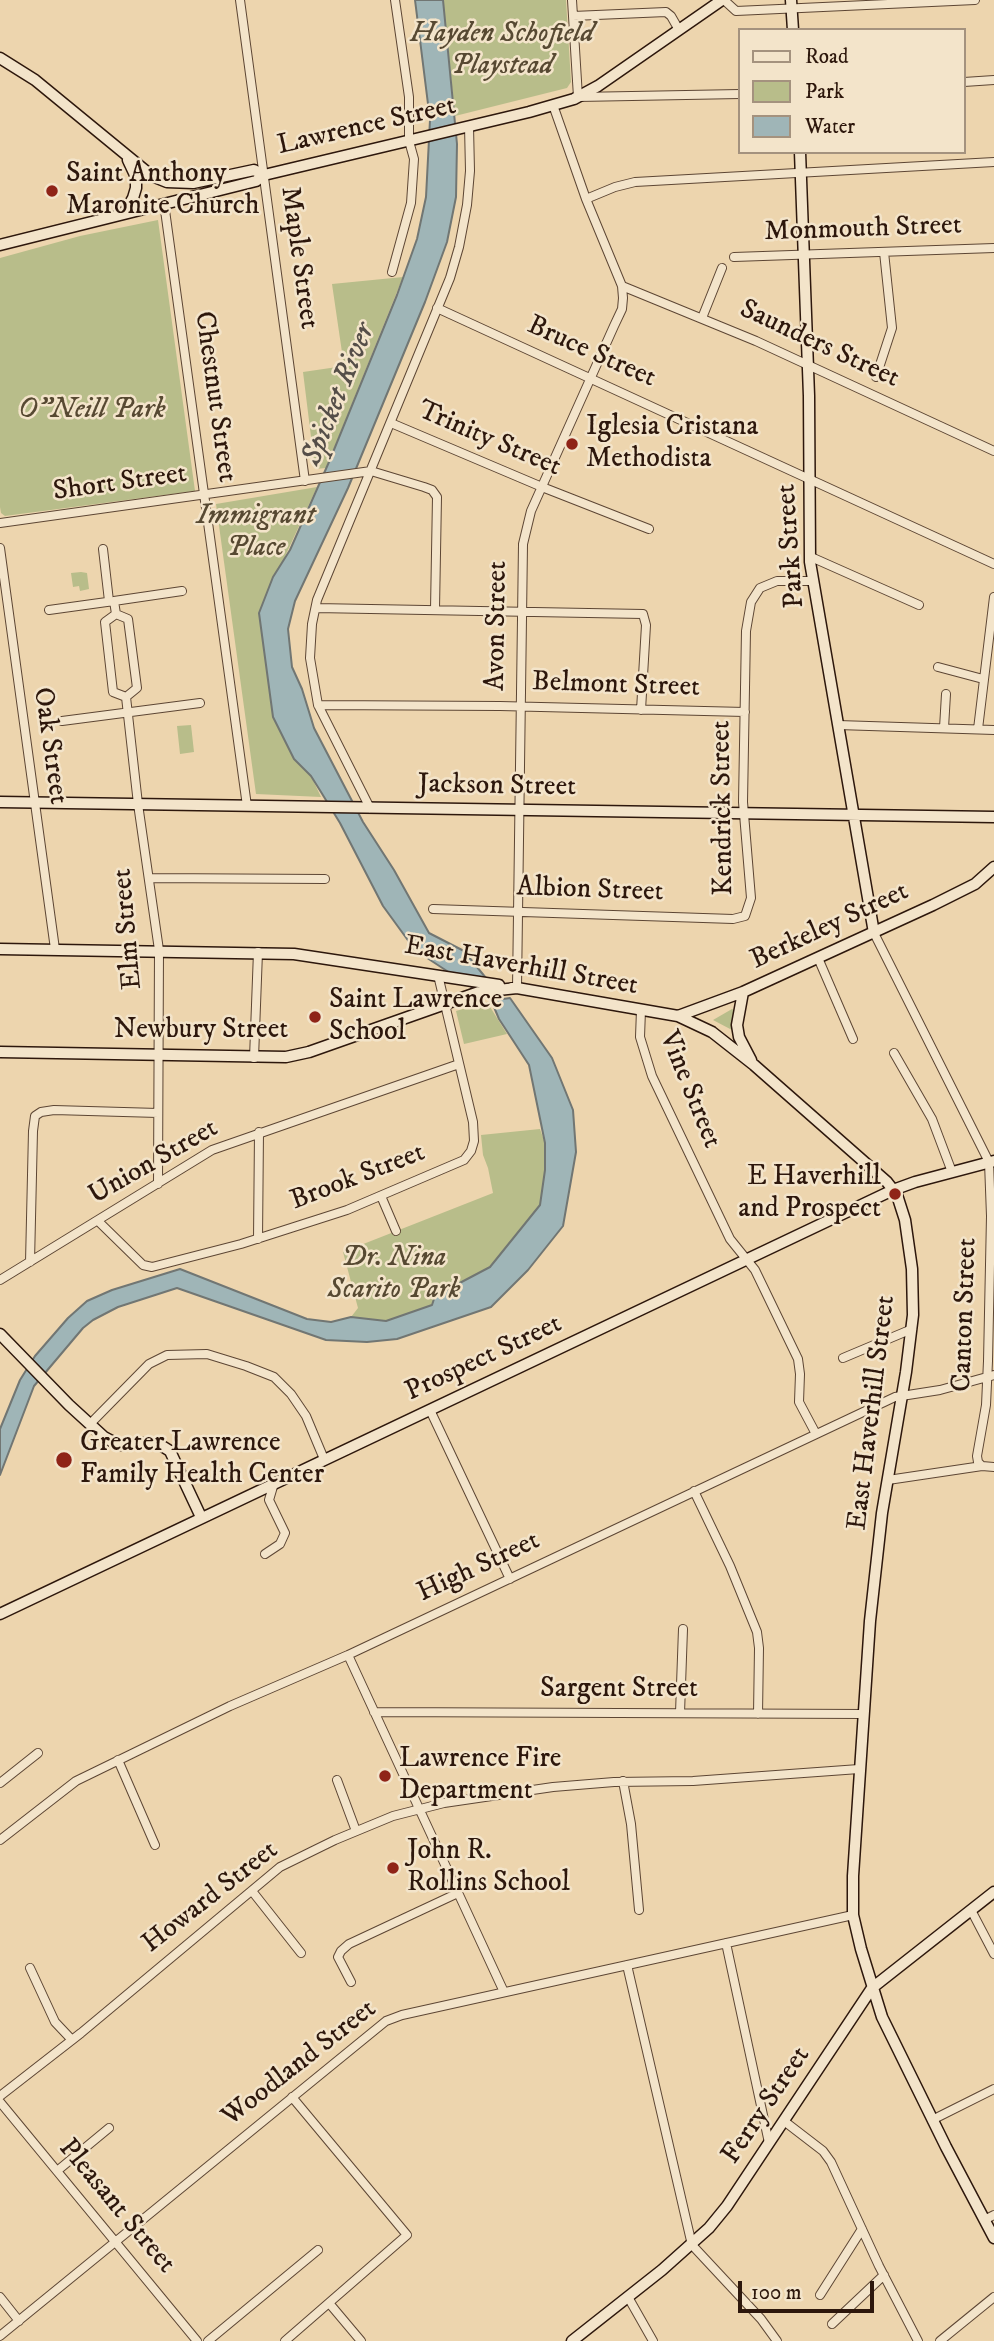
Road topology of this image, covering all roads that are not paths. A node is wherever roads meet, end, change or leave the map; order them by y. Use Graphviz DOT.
graph roads {
  1 [pos="240,0"];
  2 [pos="395,0"];
  3 [pos="572,0"];
  4 [pos="723,0"];
  5 [pos="975,0"];
  6 [pos="791,3"];
  7 [pos="573,16"];
  8 [pos="793,28"];
  9 [pos="680,30"];
  10 [pos="0,58"];
  11 [pos="994,80"];
  12 [pos="966,82"];
  13 [pos="738,94"];
  14 [pos="578,97"];
  15 [pos="553,105"];
  16 [pos="465,127"];
  17 [pos="409,141"];
  18 [pos="800,154"];
  19 [pos="125,156"];
  20 [pos="994,162"];
  21 [pos="801,173"];
  22 [pos="264,175"];
  23 [pos="586,199"];
  24 [pos="164,203"];
  25 [pos="125,212"];
  26 [pos="0,245"];
  27 [pos="994,247"];
  28 [pos="884,253"];
  29 [pos="804,255"];
  30 [pos="734,257"];
  31 [pos="722,268"];
  32 [pos="392,272"];
  33 [pos="622,286"];
  34 [pos="437,308"];
  35 [pos="702,318"];
  36 [pos="808,365"];
  37 [pos="590,377"];
  38 [pos="876,377"];
  39 [pos="391,423"];
  40 [pos="994,452"];
  41 [pos="371,471"];
  42 [pos="810,478"];
  43 [pos="305,481"];
  44 [pos="542,487"];
  45 [pos="205,495"];
  46 [pos="0,523"];
  47 [pos="649,529"];
  48 [pos="0,548"];
  49 [pos="103,549"];
  50 [pos="811,557"];
  51 [pos="994,564"];
  52 [pos="813,581"];
  53 [pos="182,591"];
  54 [pos="994,597"];
  55 [pos="111,601"];
  56 [pos="919,605"];
  57 [pos="316,608"];
  58 [pos="435,609"];
  59 [pos="49,610"];
  60 [pos="521,611"];
  61 [pos="116,614"];
  62 [pos="938,667"];
  63 [pos="984,679"];
  64 [pos="946,694"];
  65 [pos="126,697"];
  66 [pos="200,703"];
  67 [pos="318,705"];
  68 [pos="519,706"];
  69 [pos="641,710"];
  70 [pos="745,712"];
  71 [pos="128,713"];
  72 [pos="62,721"];
  73 [pos="838,726"];
  74 [pos="944,729"];
  75 [pos="978,729"];
  76 [pos="994,730"];
  77 [pos="0,802"];
  78 [pos="34,803"];
  79 [pos="138,804"];
  80 [pos="247,806"];
  81 [pos="367,807"];
  82 [pos="518,810"];
  83 [pos="744,814"];
  84 [pos="854,817"];
  85 [pos="994,817"];
  86 [pos="994,867"];
  87 [pos="149,878"];
  88 [pos="324,879"];
  89 [pos="433,909"];
  90 [pos="517,911"];
  91 [pos="746,916"];
  92 [pos="874,933"];
  93 [pos="0,949"];
  94 [pos="55,949"];
  95 [pos="159,950"];
  96 [pos="258,952"];
  97 [pos="818,958"];
  98 [pos="443,976"];
  99 [pos="512,987"];
  100 [pos="743,992"];
  101 [pos="449,1003"];
  102 [pos="641,1010"];
  103 [pos="678,1016"];
  104 [pos="853,1039"];
  105 [pos="0,1052"];
  106 [pos="894,1053"];
  107 [pos="159,1055"];
  108 [pos="254,1058"];
  109 [pos="460,1064"];
  110 [pos="754,1065"];
  111 [pos="159,1113"];
  112 [pos="259,1132"];
  113 [pos="991,1161"];
  114 [pos="952,1172"];
  115 [pos="158,1184"];
  116 [pos="893,1190"];
  117 [pos="381,1196"];
  118 [pos="98,1221"];
  119 [pos="396,1231"];
  120 [pos="258,1239"];
  121 [pos="745,1259"];
  122 [pos="30,1262"];
  123 [pos="0,1280"];
  124 [pos="912,1329"];
  125 [pos="0,1334"];
  126 [pos="843,1358"];
  127 [pos="990,1377"];
  128 [pos="902,1396"];
  129 [pos="429,1409"];
  130 [pos="90,1424"];
  131 [pos="816,1434"];
  132 [pos="324,1459"];
  133 [pos="982,1466"];
  134 [pos="994,1467"];
  135 [pos="888,1480"];
  136 [pos="274,1483"];
  137 [pos="694,1492"];
  138 [pos="201,1517"];
  139 [pos="265,1554"];
  140 [pos="510,1579"];
  141 [pos="0,1614"];
  142 [pos="682,1629"];
  143 [pos="348,1655"];
  144 [pos="374,1712"];
  145 [pos="680,1713"];
  146 [pos="758,1714"];
  147 [pos="864,1714"];
  148 [pos="38,1753"];
  149 [pos="118,1760"];
  150 [pos="859,1769"];
  151 [pos="337,1780"];
  152 [pos="623,1782"];
  153 [pos="0,1783"];
  154 [pos="418,1808"];
  155 [pos="356,1832"];
  156 [pos="0,1840"];
  157 [pos="155,1845"];
  158 [pos="252,1891"];
  159 [pos="994,1892"];
  160 [pos="458,1894"];
  161 [pos="639,1910"];
  162 [pos="971,1910"];
  163 [pos="853,1914"];
  164 [pos="726,1943"];
  165 [pos="301,1953"];
  166 [pos="994,1954"];
  167 [pos="627,1965"];
  168 [pos="30,1968"];
  169 [pos="351,1982"];
  170 [pos="872,1988"];
  171 [pos="504,1992"];
  172 [pos="72,2040"];
  173 [pos="994,2089"];
  174 [pos="0,2096"];
  175 [pos="292,2097"];
  176 [pos="0,2102"];
  177 [pos="932,2120"];
  178 [pos="785,2121"];
  179 [pos="109,2128"];
  180 [pos="769,2143"];
  181 [pos="57,2171"];
  182 [pos="989,2218"];
  183 [pos="862,2229"];
  184 [pos="994,2238"];
  185 [pos="116,2242"];
  186 [pos="692,2245"];
  187 [pos="318,2250"];
  188 [pos="884,2275"];
  189 [pos="820,2295"];
  190 [pos="0,2297"];
  191 [pos="628,2297"];
  192 [pos="994,2297"];
  193 [pos="329,2303"];
  194 [pos="19,2321"];
  195 [pos="832,2323"];
  196 [pos="0,2336"];
  197 [pos="197,2341"];
  198 [pos="208,2341"];
  199 [pos="285,2341"];
  200 [pos="361,2341"];
  201 [pos="572,2341"];
  202 [pos="653,2341"];
  203 [pos="777,2341"];
  204 [pos="918,2341"];
  205 [pos="940,2341"];
  1 -- 22 [label="street, Maple Street"];
  2 -- 17 [label="street"];
  3 -- 7 [label="street"];
  4 -- 6 [label="street"];
  4 -- 9 [label="main road, Lawrence Street"];
  5 -- 6 [label="street"];
  6 -- 8 [label="main road"];
  7 -- 9 [label="street"];
  7 -- 14 [label="street"];
  9 -- 14 [label="main road, Lawrence Street"];
  10 -- 19 [label="main road"];
  11 -- 12 [label="street"];
  13 -- 14 [label="street"];
  14 -- 15 [label="main road, Lawrence Street"];
  15 -- 16 [label="main road, Lawrence Street"];
  15 -- 23 [label="street"];
  16 -- 17 [label="main road, Lawrence Street"];
  16 -- 34 [label="street"];
  17 -- 22 [label="main road, Lawrence Street"];
  17 -- 32 [label="street"];
  18 -- 21 [label="main road, Park Street"];
  19 -- 22 [label="main road"];
  19 -- 25 [label="main road"];
  20 -- 21 [label="street"];
  21 -- 23 [label="street"];
  21 -- 29 [label="main road, Park Street"];
  22 -- 24 [label="main road, Lawrence Street"];
  22 -- 43 [label="street, Maple Street"];
  23 -- 33 [label="street"];
  24 -- 25 [label="main road, Lawrence Street"];
  24 -- 45 [label="street, Chestnut Street"];
  25 -- 26 [label="main road, Lawrence Street"];
  27 -- 28 [label="street, Monmouth Street"];
  28 -- 29 [label="street, Monmouth Street"];
  28 -- 38 [label="street"];
  29 -- 30 [label="street, Monmouth Street"];
  29 -- 36 [label="main road, Park Street"];
  31 -- 35 [label="street"];
  33 -- 35 [label="street, Saunders Street"];
  33 -- 37 [label="street, Avon Street"];
  34 -- 37 [label="street, Bruce Street"];
  34 -- 39 [label="street"];
  35 -- 36 [label="street, Saunders Street"];
  36 -- 40 [label="street, Saunders Street"];
  36 -- 42 [label="main road, Park Street"];
  37 -- 42 [label="street, Bruce Street"];
  37 -- 44 [label="street, Avon Street"];
  39 -- 41 [label="street"];
  39 -- 44 [label="street, Trinity Street"];
  41 -- 43 [label="street, Short Street"];
  41 -- 57 [label="street"];
  41 -- 58 [label="street"];
  42 -- 50 [label="main road, Park Street"];
  42 -- 51 [label="street, Bruce Street"];
  43 -- 45 [label="street, Short Street"];
  44 -- 47 [label="street, Trinity Street"];
  44 -- 60 [label="street, Avon Street"];
  45 -- 46 [label="street, Short Street"];
  45 -- 80 [label="street, Chestnut Street"];
  48 -- 78 [label="street, Oak Street"];
  49 -- 55 [label="street"];
  50 -- 52 [label="main road, Park Street"];
  50 -- 56 [label="street"];
  52 -- 70 [label="street, Kendrick Street"];
  52 -- 73 [label="main road, Park Street"];
  53 -- 55 [label="street"];
  54 -- 63 [label="street"];
  55 -- 59 [label="street"];
  55 -- 61 [label="street"];
  57 -- 58 [label="street"];
  57 -- 67 [label="street"];
  58 -- 60 [label="street"];
  60 -- 68 [label="street, Avon Street"];
  60 -- 69 [label="street"];
  61 -- 65 [label="street"];
  61 -- 65 [label="street"];
  62 -- 63 [label="street"];
  63 -- 75 [label="street"];
  64 -- 74 [label="street"];
  65 -- 71 [label="street, Elm Street"];
  66 -- 71 [label="street"];
  67 -- 68 [label="street, Belmont Street"];
  67 -- 81 [label="street"];
  68 -- 69 [label="street, Belmont Street"];
  68 -- 82 [label="street, Avon Street"];
  69 -- 70 [label="street, Belmont Street"];
  70 -- 83 [label="street, Kendrick Street"];
  71 -- 72 [label="street"];
  71 -- 79 [label="street, Elm Street"];
  73 -- 74 [label="street"];
  73 -- 84 [label="main road, Park Street"];
  74 -- 75 [label="street"];
  75 -- 76 [label="street"];
  77 -- 78 [label="main road, Jackson Street"];
  78 -- 79 [label="main road, Jackson Street"];
  78 -- 94 [label="street, Oak Street"];
  79 -- 80 [label="main road, Jackson Street"];
  79 -- 87 [label="street, Elm Street"];
  80 -- 81 [label="main road, Jackson Street"];
  81 -- 82 [label="main road, Jackson Street"];
  82 -- 83 [label="main road, Jackson Street"];
  82 -- 90 [label="street, Avon Street"];
  83 -- 84 [label="main road, Jackson Street"];
  83 -- 91 [label="street, Kendrick Street"];
  84 -- 85 [label="main road, Jackson Street"];
  84 -- 92 [label="main road, Park Street"];
  86 -- 92 [label="main road, Berkeley Street"];
  87 -- 88 [label="street"];
  87 -- 95 [label="street, Elm Street"];
  89 -- 90 [label="street, Albion Street"];
  90 -- 91 [label="street, Albion Street"];
  90 -- 99 [label="street, Avon Street"];
  92 -- 97 [label="main road, Berkeley Street"];
  92 -- 113 [label="street"];
  93 -- 94 [label="main road, East Haverhill Street"];
  94 -- 95 [label="main road, East Haverhill Street"];
  95 -- 96 [label="main road, East Haverhill Street"];
  95 -- 107 [label="street, Elm Street"];
  96 -- 98 [label="main road, East Haverhill Street"];
  96 -- 108 [label="street"];
  97 -- 100 [label="main road, Berkeley Street"];
  97 -- 104 [label="street"];
  98 -- 99 [label="main road, East Haverhill Street"];
  98 -- 101 [label="street, Brook Street"];
  99 -- 101 [label="main road, Newbury Street"];
  99 -- 102 [label="main road, East Haverhill Street"];
  100 -- 103 [label="main road, Berkeley Street"];
  100 -- 110 [label="main road"];
  101 -- 108 [label="main road, Newbury Street"];
  101 -- 109 [label="street, Brook Street"];
  102 -- 103 [label="main road, East Haverhill Street"];
  102 -- 121 [label="street, Vine Street"];
  103 -- 110 [label="main road, East Haverhill Street"];
  105 -- 107 [label="main road, Newbury Street"];
  106 -- 114 [label="street"];
  107 -- 108 [label="main road, Newbury Street"];
  107 -- 111 [label="street, Elm Street"];
  109 -- 112 [label="street, Union Street"];
  109 -- 117 [label="street, Brook Street"];
  110 -- 116 [label="main road, East Haverhill Street"];
  111 -- 115 [label="street, Elm Street"];
  111 -- 122 [label="street"];
  112 -- 115 [label="street, Union Street"];
  112 -- 120 [label="street"];
  113 -- 114 [label="main road, Prospect Street"];
  113 -- 127 [label="street, Canton Street"];
  114 -- 116 [label="main road, Prospect Street"];
  115 -- 118 [label="street, Union Street"];
  116 -- 121 [label="main road, Prospect Street"];
  116 -- 124 [label="main road, East Haverhill Street"];
  117 -- 119 [label="street"];
  117 -- 120 [label="street, Brook Street"];
  118 -- 120 [label="street, Brook Street"];
  118 -- 122 [label="street, Union Street"];
  121 -- 129 [label="main road, Prospect Street"];
  121 -- 131 [label="street, Vine Street"];
  122 -- 123 [label="street, Union Street"];
  124 -- 126 [label="street"];
  124 -- 128 [label="main road, East Haverhill Street"];
  125 -- 130 [label="main road"];
  127 -- 128 [label="street, High Street"];
  127 -- 133 [label="street, Canton Street"];
  128 -- 131 [label="street, High Street"];
  128 -- 135 [label="main road, East Haverhill Street"];
  129 -- 132 [label="main road, Prospect Street"];
  129 -- 140 [label="street"];
  130 -- 132 [label="street"];
  130 -- 138 [label="main road"];
  131 -- 137 [label="street, High Street"];
  132 -- 136 [label="main road, Prospect Street"];
  133 -- 134 [label="street"];
  133 -- 135 [label="street"];
  135 -- 147 [label="main road, East Haverhill Street"];
  136 -- 138 [label="main road, Prospect Street"];
  136 -- 139 [label="street"];
  137 -- 140 [label="street, High Street"];
  137 -- 146 [label="street"];
  138 -- 141 [label="main road, Prospect Street"];
  140 -- 143 [label="street, High Street"];
  142 -- 145 [label="street"];
  143 -- 144 [label="street"];
  143 -- 149 [label="street, High Street"];
  144 -- 145 [label="street, Sargent Street"];
  144 -- 154 [label="street"];
  145 -- 146 [label="street, Sargent Street"];
  146 -- 147 [label="street, Sargent Street"];
  147 -- 150 [label="main road, East Haverhill Street"];
  148 -- 153 [label="street"];
  149 -- 156 [label="street, High Street"];
  149 -- 157 [label="street"];
  150 -- 152 [label="street, Howard Street"];
  150 -- 163 [label="main road, East Haverhill Street"];
  151 -- 155 [label="street"];
  152 -- 154 [label="street, Howard Street"];
  152 -- 161 [label="street"];
  154 -- 155 [label="street, Howard Street"];
  154 -- 160 [label="street"];
  155 -- 158 [label="street, Howard Street"];
  158 -- 165 [label="street"];
  158 -- 172 [label="street, Howard Street"];
  159 -- 162 [label="main road, Ferry Street"];
  160 -- 169 [label="street"];
  160 -- 171 [label="street"];
  162 -- 166 [label="street"];
  162 -- 170 [label="main road, Ferry Street"];
  163 -- 164 [label="street, Woodland Street"];
  163 -- 170 [label="main road, East Haverhill Street"];
  164 -- 167 [label="street, Woodland Street"];
  164 -- 180 [label="street"];
  167 -- 171 [label="street, Woodland Street"];
  167 -- 186 [label="street"];
  168 -- 172 [label="street"];
  170 -- 177 [label="main road, East Haverhill Street"];
  170 -- 178 [label="main road, Ferry Street"];
  171 -- 175 [label="street, Woodland Street"];
  172 -- 174 [label="street, Howard Street"];
  173 -- 177 [label="street"];
  175 -- 185 [label="street, Woodland Street"];
  175 -- 193 [label="street"];
  176 -- 181 [label="street, Pleasant Street"];
  177 -- 182 [label="main road, East Haverhill Street"];
  178 -- 180 [label="main road, Ferry Street"];
  178 -- 183 [label="street"];
  179 -- 181 [label="street"];
  180 -- 186 [label="main road, Ferry Street"];
  181 -- 185 [label="street, Pleasant Street"];
  182 -- 184 [label="main road, East Haverhill Street"];
  183 -- 188 [label="street"];
  183 -- 189 [label="street"];
  185 -- 194 [label="street, Woodland Street"];
  185 -- 197 [label="street, Pleasant Street"];
  186 -- 191 [label="main road, Ferry Street"];
  186 -- 203 [label="street"];
  187 -- 198 [label="street"];
  188 -- 195 [label="street"];
  188 -- 204 [label="street"];
  190 -- 194 [label="street"];
  191 -- 201 [label="main road, Ferry Street"];
  191 -- 202 [label="street"];
  192 -- 205 [label="street"];
  193 -- 199 [label="street"];
  193 -- 200 [label="street"];
  194 -- 196 [label="street, Woodland Street"];
}
